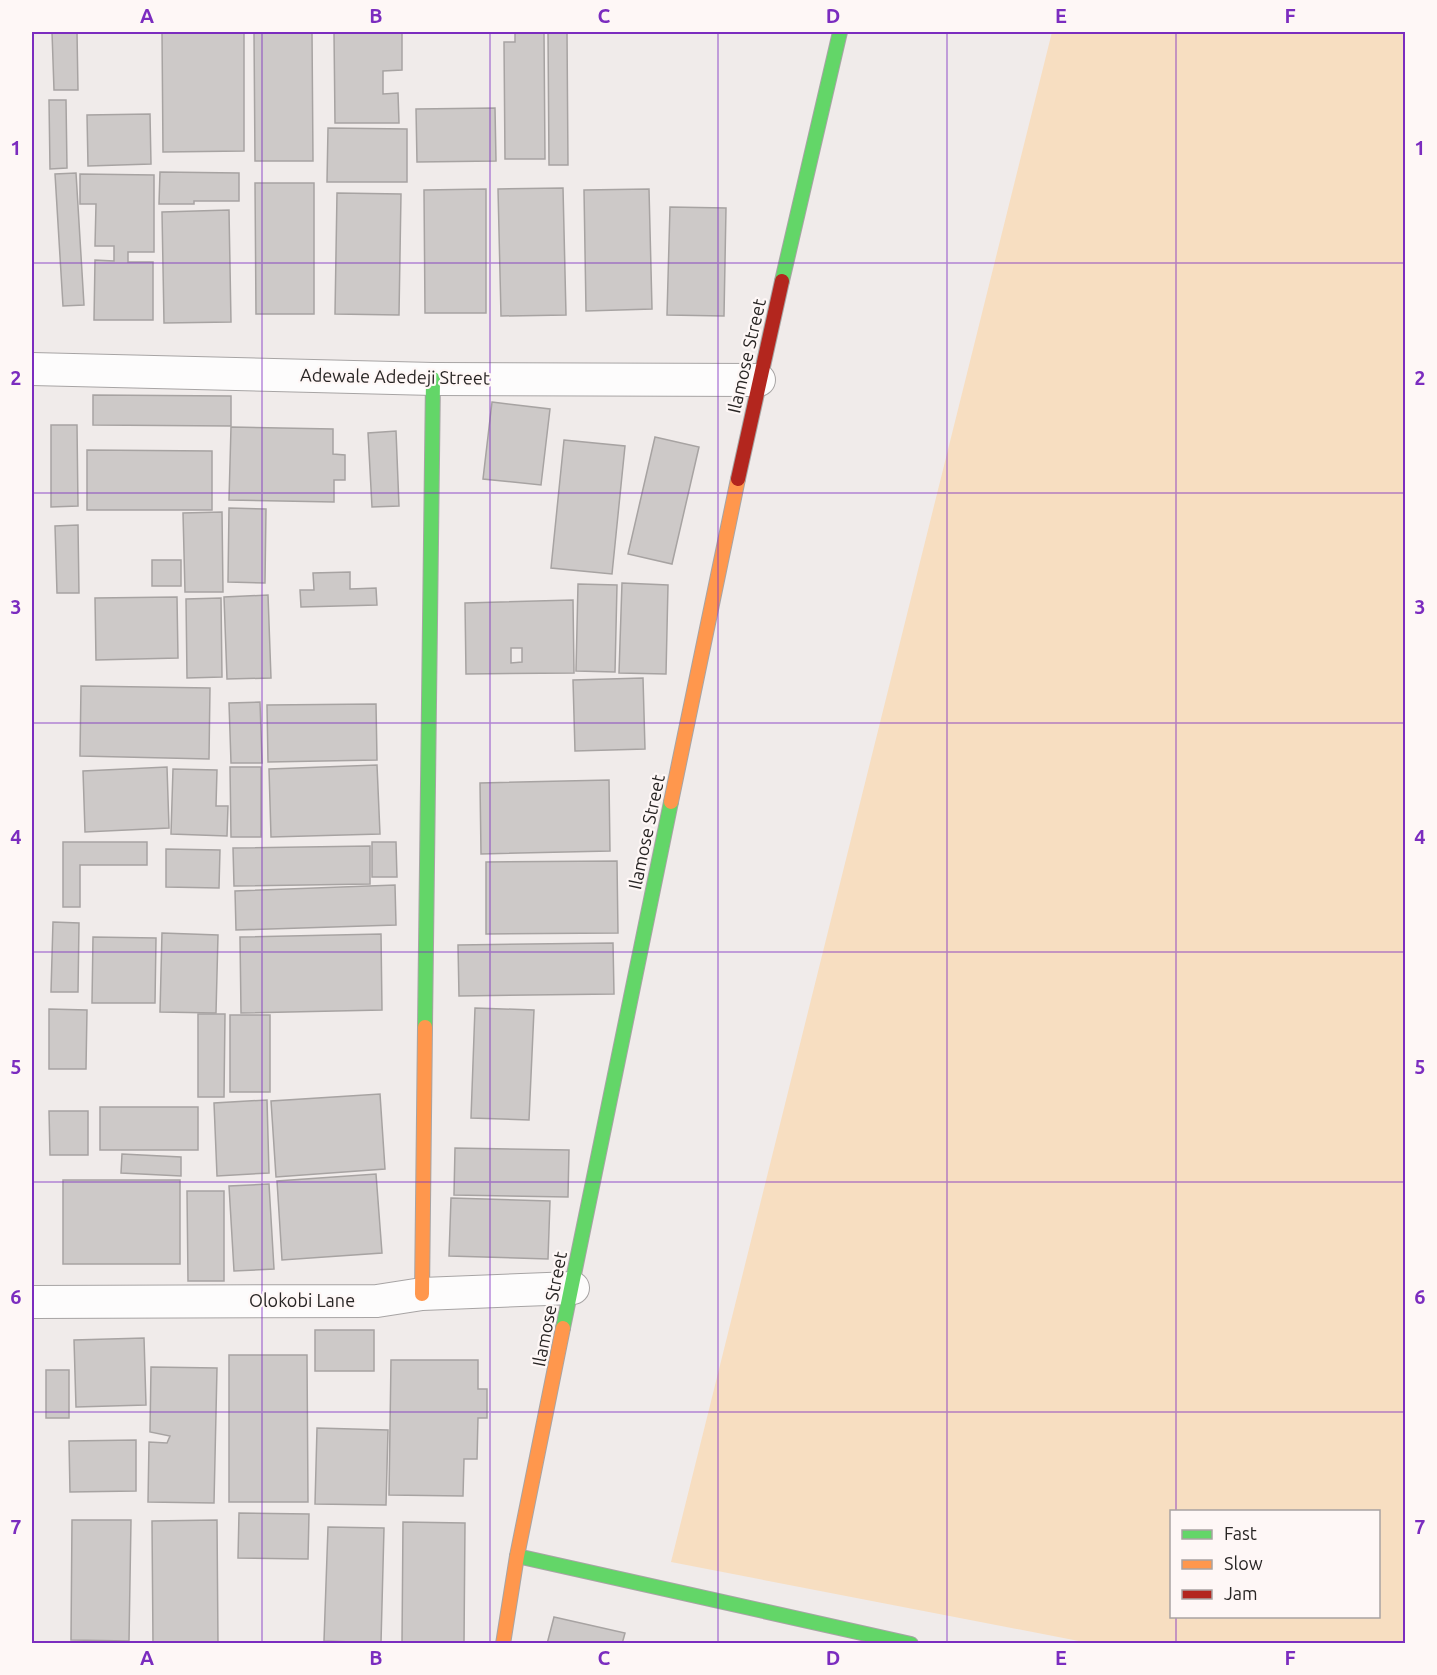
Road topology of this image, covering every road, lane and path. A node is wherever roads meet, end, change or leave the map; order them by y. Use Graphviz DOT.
graph roads {
  1 [pos="840,32"];
  2 [pos="32,369"];
  3 [pos="432,379"];
  4 [pos="759,380"];
  5 [pos="573,1288"];
  6 [pos="423,1294"];
  7 [pos="32,1302"];
  8 [pos="517,1556"];
  9 [pos="503,1644"];
  10 [pos="911,1644"];
  1 -- 4 [label="street, Ilamose Street"];
  2 -- 3 [label="street, Adewale Adedeji Street"];
  3 -- 4 [label="street, Adewale Adedeji Street"];
  3 -- 6 [label="street"];
  4 -- 5 [label="street, Ilamose Street"];
  5 -- 6 [label="street, Olokobi Lane"];
  5 -- 8 [label="street, Ilamose Street"];
  6 -- 7 [label="street, Olokobi Lane"];
  8 -- 9 [label="street, Ilamose Street"];
  8 -- 10 [label="street"];
}
